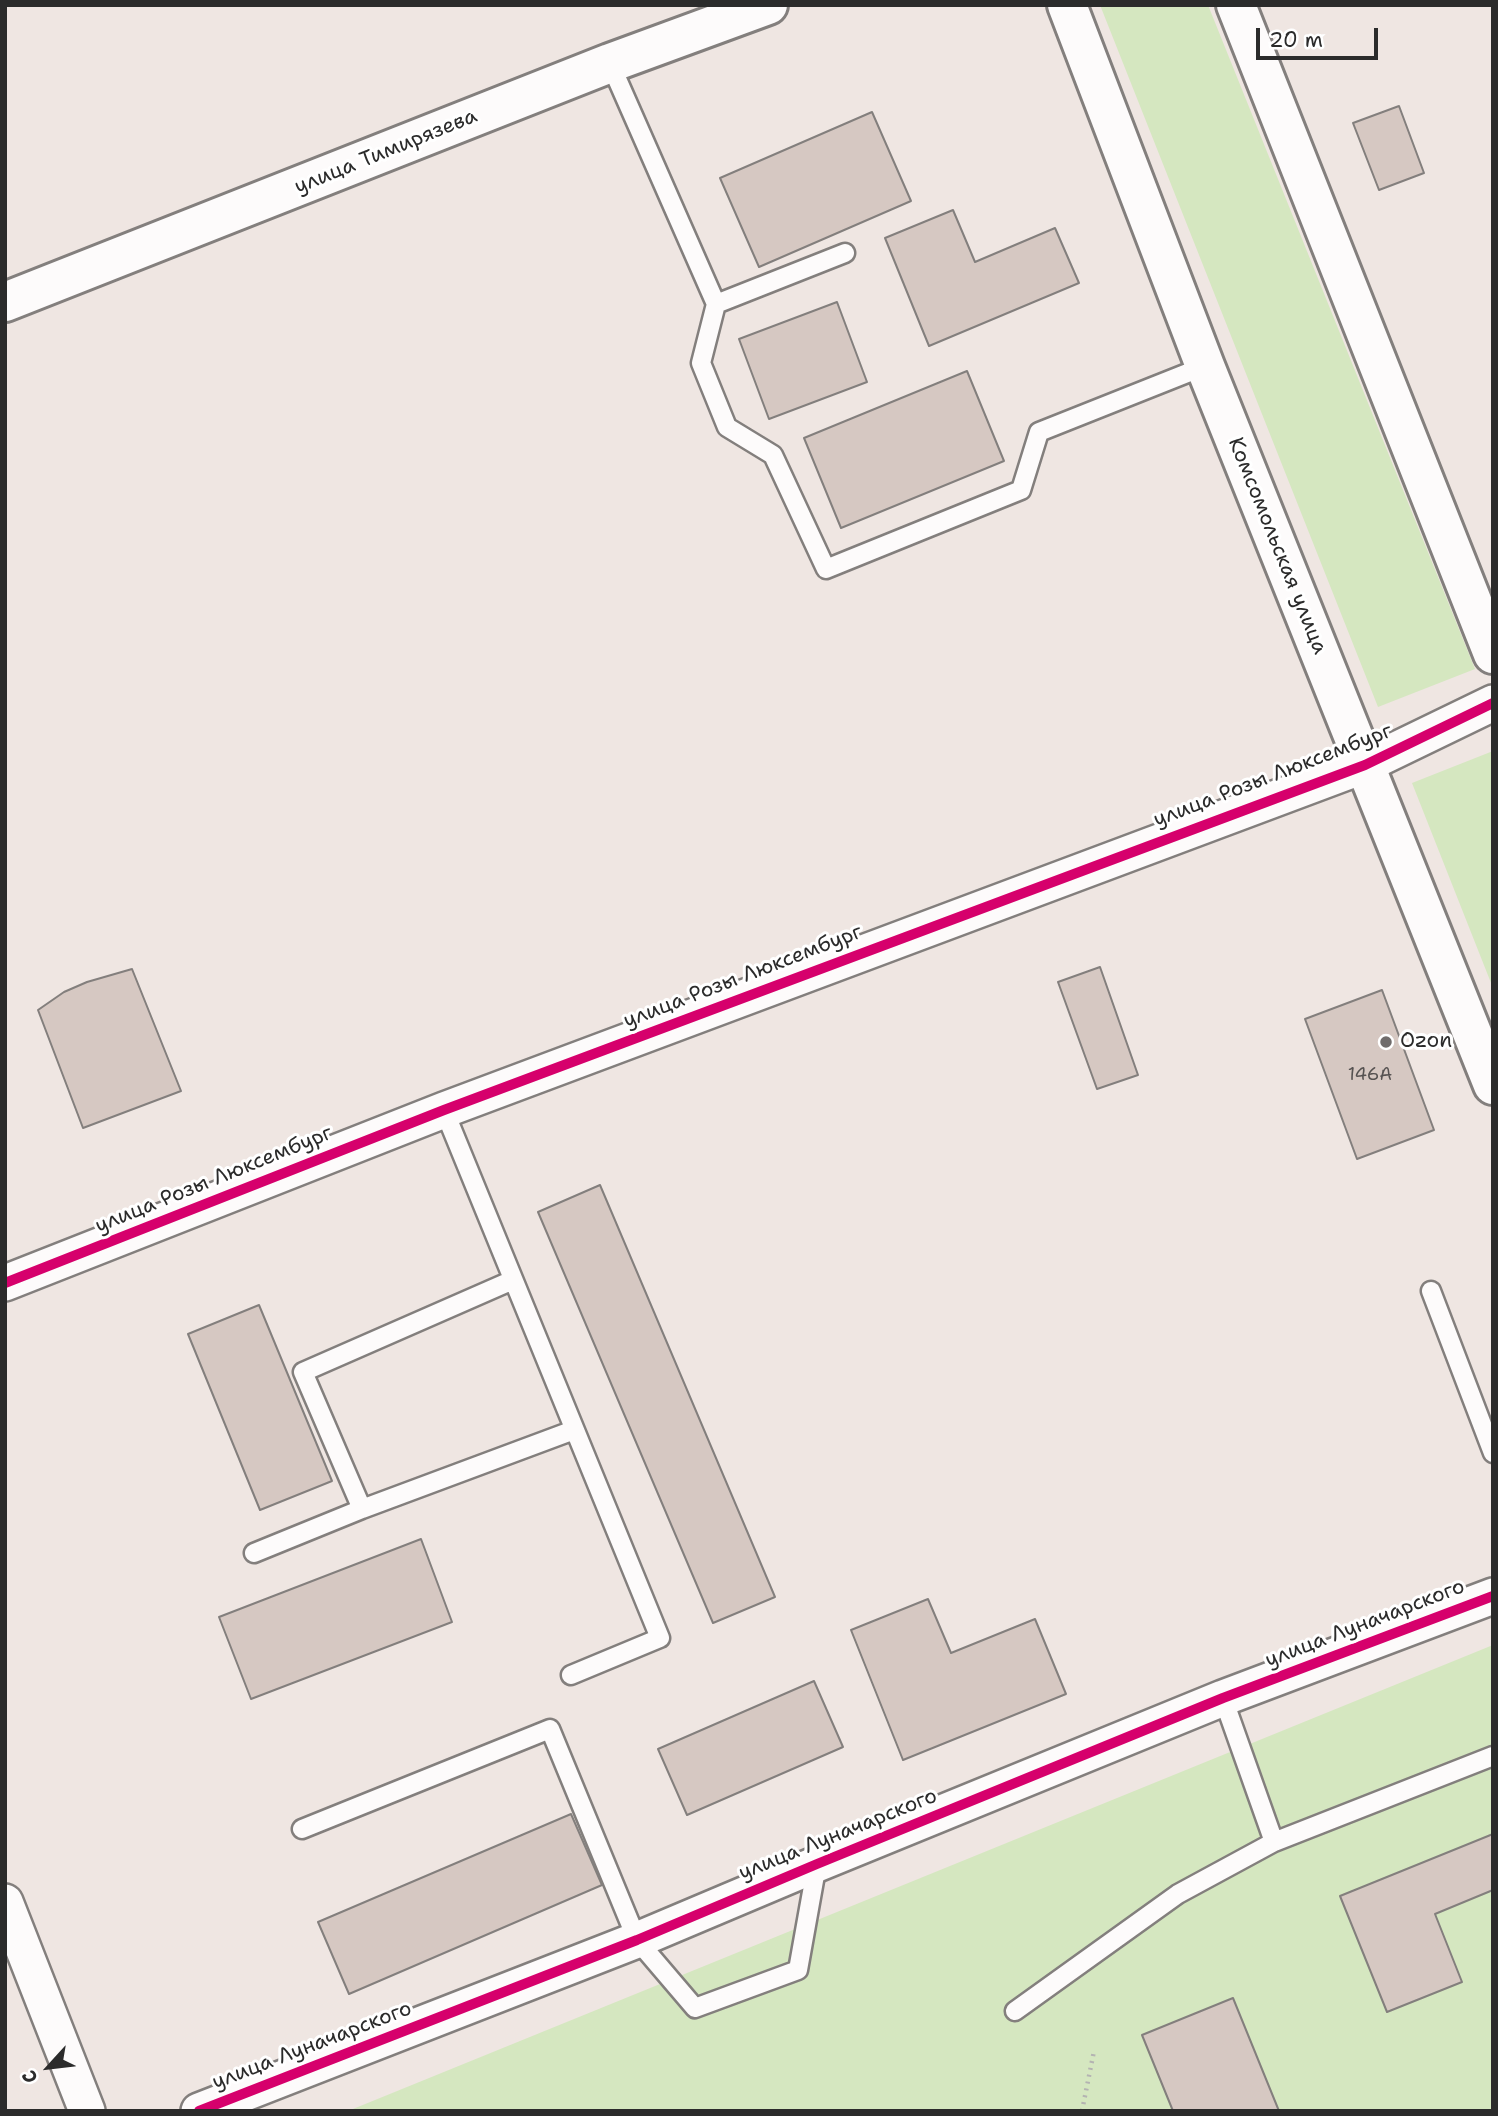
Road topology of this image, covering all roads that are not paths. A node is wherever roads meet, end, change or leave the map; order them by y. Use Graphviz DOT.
graph roads {
  1 [pos="768,5"];
  2 [pos="1067,5"];
  3 [pos="1236,5"];
  4 [pos="610,64"];
  5 [pos="845,253"];
  6 [pos="5,302"];
  7 [pos="716,304"];
  8 [pos="1205,366"];
  9 [pos="1493,654"];
  10 [pos="1493,703"];
  11 [pos="1365,765"];
  12 [pos="1493,1085"];
  13 [pos="444,1110"];
  14 [pos="513,1280"];
  15 [pos="5,1283"];
  16 [pos="1431,1291"];
  17 [pos="575,1430"];
  18 [pos="1493,1452"];
  19 [pos="362,1509"];
  20 [pos="254,1553"];
  21 [pos="1493,1596"];
  22 [pos="571,1675"];
  23 [pos="1223,1698"];
  24 [pos="1493,1756"];
  25 [pos="302,1829"];
  26 [pos="1274,1842"];
  27 [pos="817,1864"];
  28 [pos="5,1902"];
  29 [pos="637,1940"];
  30 [pos="1015,2011"];
  31 [pos="87,2111"];
  32 [pos="199,2111"];
  1 -- 4 [label="street, улица Тимирязева"];
  2 -- 8 [label="street, Комсомольская улица"];
  3 -- 9 [label="street"];
  4 -- 6 [label="street, улица Тимирязева"];
  4 -- 7 [label="lane"];
  5 -- 7 [label="lane"];
  7 -- 8 [label="lane"];
  8 -- 11 [label="street, Комсомольская улица"];
  10 -- 11 [label="street, улица Розы Люксембург"];
  11 -- 12 [label="street, Комсомольская улица"];
  11 -- 13 [label="street, улица Розы Люксембург"];
  13 -- 14 [label="lane"];
  13 -- 15 [label="street, улица Розы Люксембург"];
  14 -- 17 [label="lane"];
  14 -- 19 [label="lane"];
  16 -- 18 [label="lane"];
  17 -- 19 [label="lane"];
  17 -- 22 [label="lane"];
  19 -- 20 [label="lane"];
  21 -- 23 [label="street, улица Луначарского"];
  23 -- 26 [label="lane"];
  23 -- 27 [label="street, улица Луначарского"];
  24 -- 26 [label="lane"];
  25 -- 29 [label="lane"];
  26 -- 30 [label="lane"];
  27 -- 29 [label="street, улица Луначарского"];
  27 -- 29 [label="lane"];
  28 -- 31 [label="street"];
  29 -- 32 [label="street, улица Луначарского"];
}
